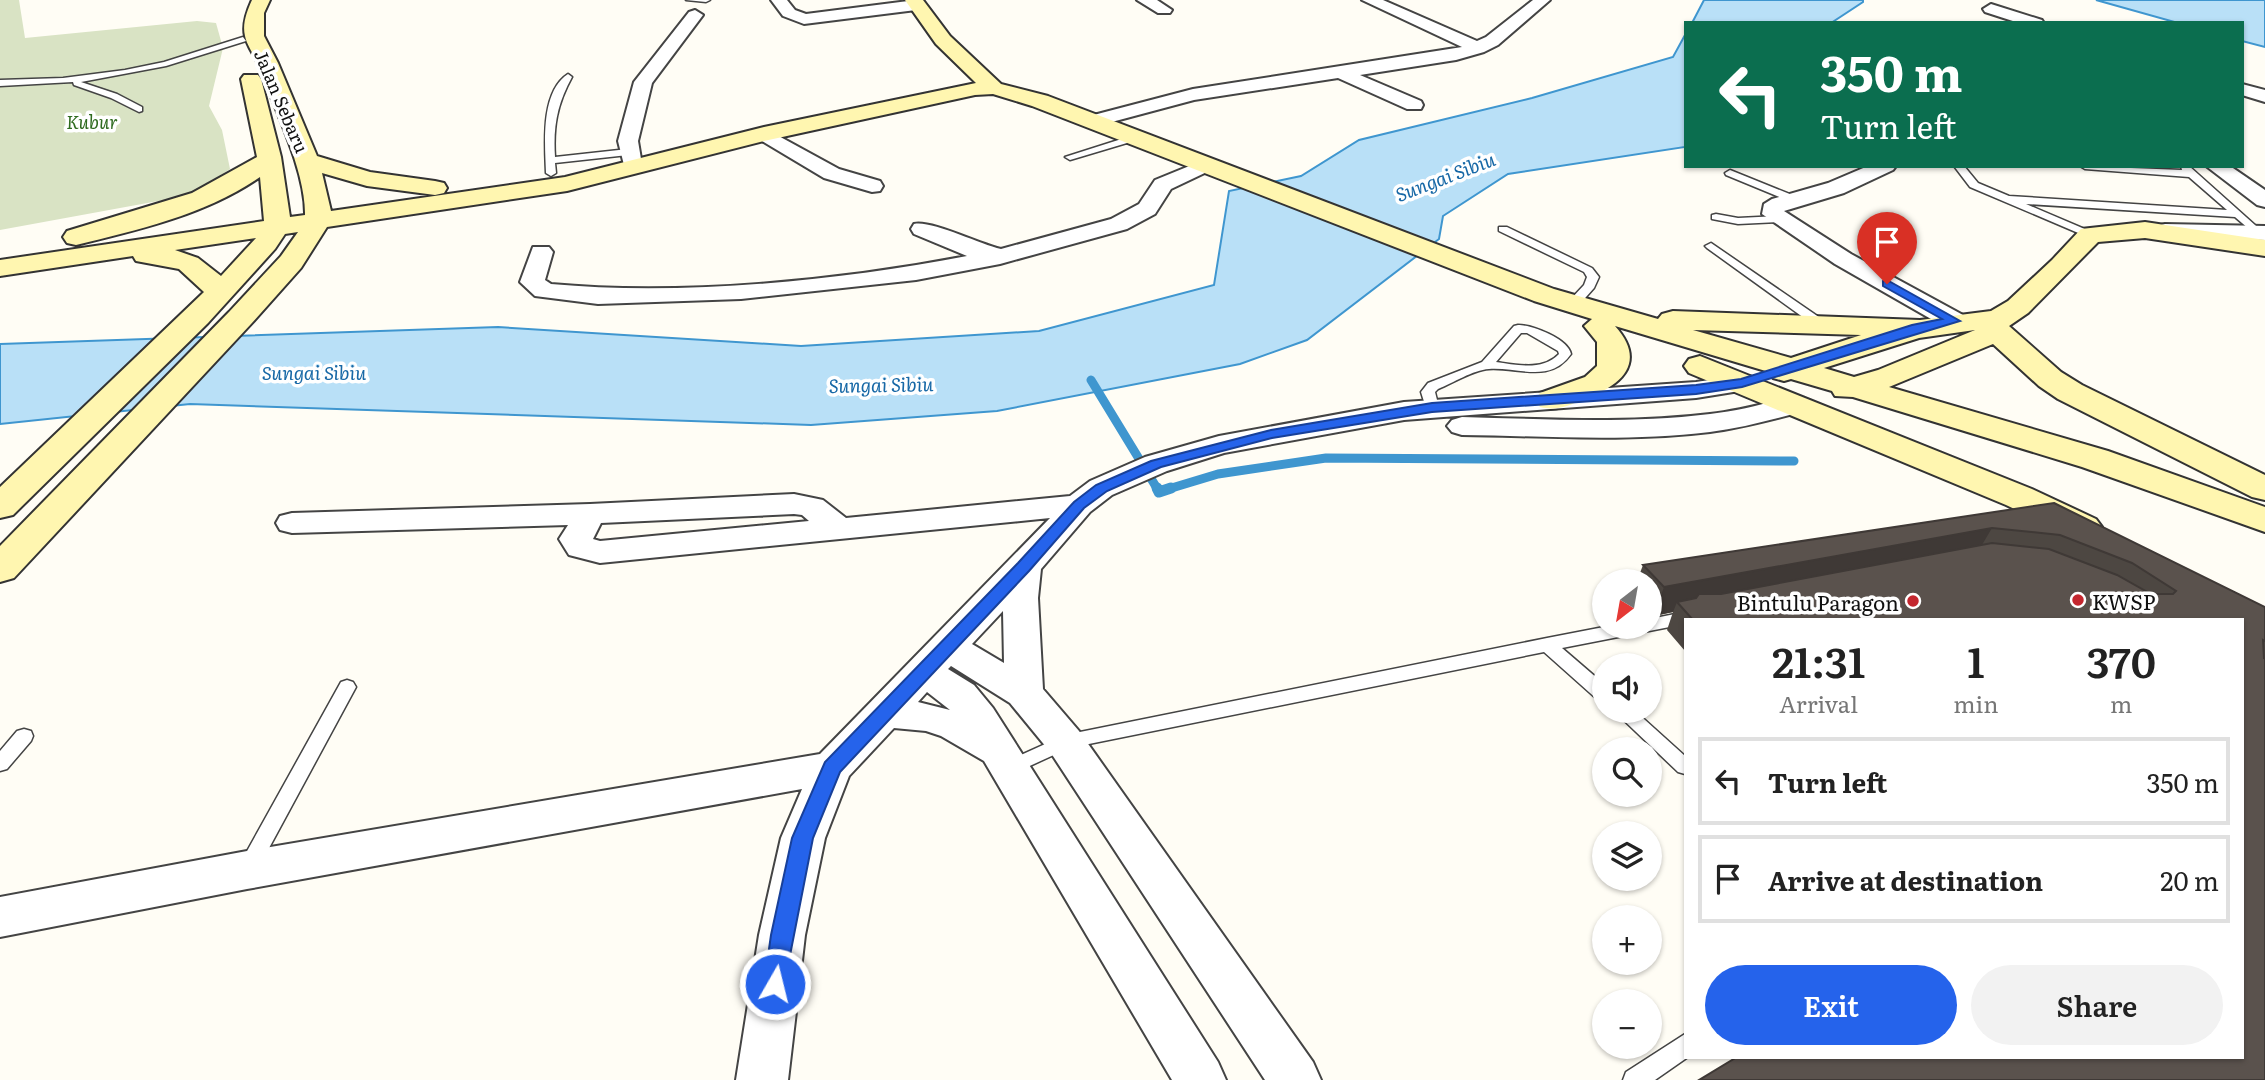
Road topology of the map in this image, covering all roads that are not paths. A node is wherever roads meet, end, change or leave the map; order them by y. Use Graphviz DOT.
graph roads {
  1 [pos="249,0"];
  2 [pos="261,0"];
  3 [pos="706,0"];
  4 [pos="779,0"];
  5 [pos="1145,0"];
  6 [pos="1370,0"];
  7 [pos="1542,0"];
  8 [pos="915,2"];
  9 [pos="692,8"];
  10 [pos="1991,9"];
  11 [pos="1164,10"];
  12 [pos="2030,21"];
  13 [pos="1478,48"];
  14 [pos="244,53"];
  15 [pos="1341,73"];
  16 [pos="568,77"];
  17 [pos="71,82"];
  18 [pos="0,83"];
  19 [pos="994,88"];
  20 [pos="2244,90"];
  21 [pos="2265,96"];
  22 [pos="1414,105"];
  23 [pos="139,109"];
  24 [pos="1093,121"];
  25 [pos="764,134"];
  26 [pos="1134,138"];
  27 [pos="1070,156"];
  28 [pos="270,160"];
  29 [pos="307,161"];
  30 [pos="625,162"];
  31 [pos="1204,166"];
  32 [pos="551,167"];
  33 [pos="1881,168"];
  34 [pos="1961,168"];
  35 [pos="2136,168"];
  36 [pos="2219,168"];
  37 [pos="2187,170"];
  38 [pos="1730,173"];
  39 [pos="872,186"];
  40 [pos="444,195"];
  41 [pos="1793,199"];
  42 [pos="2004,199"];
  43 [pos="2265,200"];
  44 [pos="318,212"];
  45 [pos="2238,214"];
  46 [pos="1716,217"];
  47 [pos="276,218"];
  48 [pos="1779,219"];
  49 [pos="922,229"];
  50 [pos="1503,229"];
  51 [pos="2090,235"];
  52 [pos="2263,238"];
  53 [pos="50,244"];
  54 [pos="1711,246"];
  55 [pos="541,252"];
  56 [pos="0,253"];
  57 [pos="101,253"];
  58 [pos="1000,257"];
  59 [pos="291,262"];
  60 [pos="0,268"];
  61 [pos="230,306"];
  62 [pos="1591,314"];
  63 [pos="1954,321"];
  64 [pos="1996,324"];
  65 [pos="1822,325"];
  66 [pos="1917,328"];
  67 [pos="1487,365"];
  68 [pos="1788,369"];
  69 [pos="1742,383"];
  70 [pos="1852,388"];
  71 [pos="1552,400"];
  72 [pos="1795,405"];
  73 [pos="1432,408"];
  74 [pos="1372,417"];
  75 [pos="2265,489"];
  76 [pos="1079,505"];
  77 [pos="0,506"];
  78 [pos="748,507"];
  79 [pos="590,514"];
  80 [pos="2265,520"];
  81 [pos="292,523"];
  82 [pos="837,527"];
  83 [pos="744,539"];
  84 [pos="2118,543"];
  85 [pos="1024,567"];
  86 [pos="0,569"];
  87 [pos="1705,614"];
  88 [pos="1684,618"];
  89 [pos="1685,618"];
  90 [pos="1662,623"];
  91 [pos="1592,636"];
  92 [pos="1547,645"];
  93 [pos="935,659"];
  94 [pos="1592,684"];
  95 [pos="347,687"];
  96 [pos="1024,693"];
  97 [pos="883,712"];
  98 [pos="1637,723"];
  99 [pos="24,736"];
  100 [pos="1065,742"];
  101 [pos="1007,761"];
  102 [pos="0,764"];
  103 [pos="1684,765"];
  104 [pos="832,768"];
  105 [pos="247,870"];
  106 [pos="3,911"];
  107 [pos="1684,1046"];
  108 [pos="762,1080"];
  109 [pos="1200,1080"];
  110 [pos="1295,1080"];
  111 [pos="1635,1080"];
  1 -- 14 [label="main road, Jalan Sebaru"];
  2 -- 29 [label="main road, Jalan Sebaru"];
  3 -- 9 [label="lane"];
  4 -- 8 [label="street"];
  5 -- 11 [label="street"];
  6 -- 13 [label="street"];
  7 -- 13 [label="street"];
  8 -- 19 [label="main road"];
  9 -- 30 [label="street"];
  10 -- 12 [label="street"];
  13 -- 15 [label="street"];
  14 -- 17 [label="lane"];
  14 -- 28 [label="main road, Jalan Sebaru"];
  15 -- 22 [label="street"];
  15 -- 24 [label="street"];
  16 -- 32 [label="lane"];
  17 -- 18 [label="lane"];
  17 -- 23 [label="lane"];
  19 -- 24 [label="main road"];
  19 -- 25 [label="main road"];
  20 -- 21 [label="street"];
  24 -- 26 [label="main road"];
  25 -- 30 [label="main road"];
  25 -- 39 [label="street"];
  26 -- 27 [label="lane"];
  26 -- 31 [label="main road"];
  28 -- 47 [label="main road, Jalan Sebaru"];
  28 -- 53 [label="main road"];
  29 -- 40 [label="main road"];
  29 -- 44 [label="main road, Jalan Sebaru"];
  30 -- 32 [label="main road"];
  30 -- 40 [label="main road"];
  31 -- 58 [label="street"];
  31 -- 62 [label="main road"];
  32 -- 40 [label="main road"];
  33 -- 41 [label="street"];
  34 -- 42 [label="lane"];
  35 -- 37 [label="lane"];
  36 -- 43 [label="street"];
  37 -- 45 [label="lane"];
  38 -- 41 [label="lane"];
  40 -- 44 [label="main road"];
  40 -- 59 [label="main road"];
  41 -- 48 [label="street"];
  42 -- 45 [label="lane"];
  42 -- 51 [label="lane"];
  44 -- 47 [label="main road"];
  44 -- 59 [label="main road"];
  45 -- 52 [label="lane"];
  46 -- 48 [label="lane"];
  47 -- 53 [label="main road"];
  47 -- 57 [label="main road"];
  47 -- 61 [label="main road"];
  48 -- 63 [label="street"];
  49 -- 58 [label="street"];
  50 -- 62 [label="lane"];
  51 -- 52 [label="main road"];
  51 -- 64 [label="main road"];
  53 -- 56 [label="main road"];
  54 -- 65 [label="lane"];
  55 -- 58 [label="street"];
  57 -- 60 [label="main road"];
  57 -- 61 [label="main road"];
  59 -- 61 [label="main road"];
  61 -- 77 [label="main road"];
  61 -- 86 [label="main road"];
  62 -- 65 [label="main road"];
  62 -- 68 [label="main road"];
  62 -- 69 [label="main road"];
  62 -- 71 [label="main road"];
  63 -- 64 [label="main road"];
  63 -- 66 [label="main road"];
  64 -- 70 [label="main road"];
  64 -- 75 [label="main road"];
  65 -- 66 [label="main road"];
  66 -- 68 [label="main road"];
  67 -- 67 [label="lane"];
  67 -- 73 [label="lane"];
  68 -- 69 [label="main road"];
  68 -- 70 [label="main road"];
  69 -- 71 [label="street"];
  69 -- 72 [label="main road"];
  70 -- 72 [label="main road"];
  70 -- 80 [label="main road"];
  71 -- 73 [label="street"];
  72 -- 74 [label="street"];
  72 -- 84 [label="main road"];
  73 -- 74 [label="street"];
  74 -- 76 [label="street"];
  76 -- 82 [label="street"];
  76 -- 85 [label="street"];
  78 -- 79 [label="street"];
  78 -- 82 [label="street"];
  78 -- 83 [label="street"];
  79 -- 81 [label="street"];
  79 -- 83 [label="street"];
  82 -- 83 [label="street"];
  85 -- 93 [label="street"];
  85 -- 96 [label="street"];
  87 -- 89 [label="lane"];
  88 -- 90 [label="lane"];
  91 -- 92 [label="lane"];
  92 -- 94 [label="lane"];
  92 -- 100 [label="lane"];
  93 -- 96 [label="street"];
  93 -- 97 [label="street"];
  93 -- 101 [label="street"];
  95 -- 105 [label="lane"];
  96 -- 100 [label="street"];
  97 -- 101 [label="street"];
  97 -- 104 [label="street"];
  98 -- 103 [label="lane"];
  99 -- 102 [label="lane"];
  100 -- 101 [label="lane"];
  100 -- 110 [label="street"];
  101 -- 109 [label="street"];
  104 -- 105 [label="street"];
  104 -- 108 [label="street"];
  105 -- 106 [label="street"];
  107 -- 111 [label="lane"];
}
